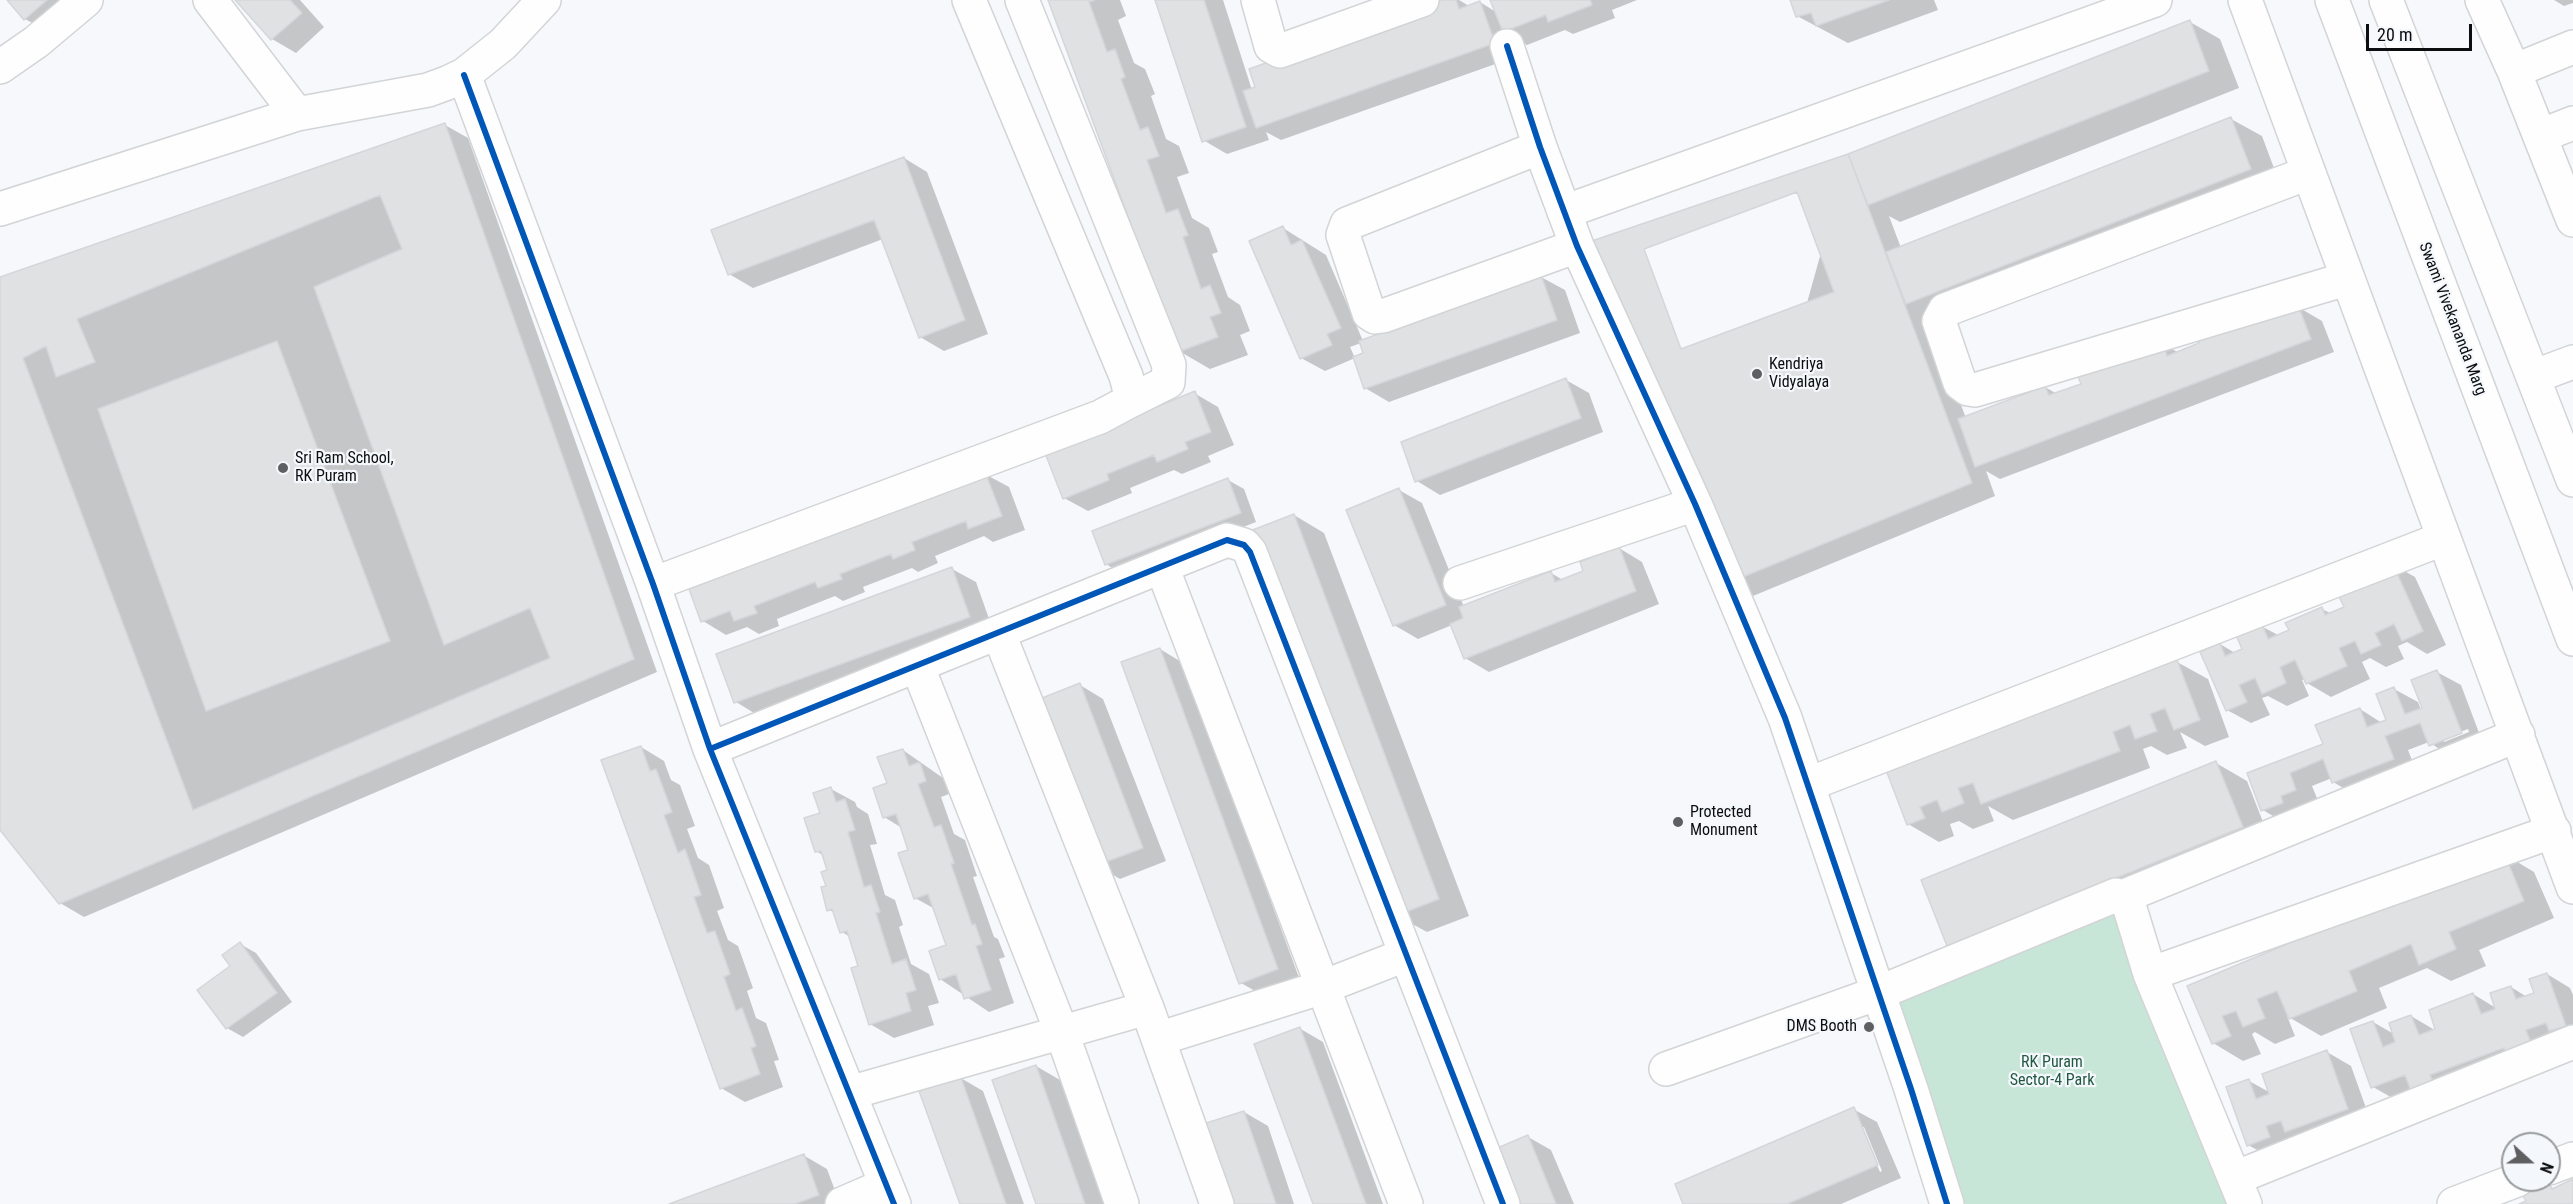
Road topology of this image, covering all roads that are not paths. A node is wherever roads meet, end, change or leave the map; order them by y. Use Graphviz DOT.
graph roads {
  1 [pos="86,0"];
  2 [pos="210,0"];
  3 [pos="544,0"];
  4 [pos="969,0"];
  5 [pos="1022,0"];
  6 [pos="1258,0"];
  7 [pos="1422,0"];
  8 [pos="2155,0"];
  9 [pos="2245,0"];
  10 [pos="2332,0"];
  11 [pos="2386,0"];
  12 [pos="2482,0"];
  13 [pos="1507,46"];
  14 [pos="2573,47"];
  15 [pos="0,67"];
  16 [pos="2514,71"];
  17 [pos="464,75"];
  18 [pos="297,114"];
  19 [pos="2573,123"];
  20 [pos="2540,136"];
  21 [pos="1540,147"];
  22 [pos="2308,173"];
  23 [pos="0,209"];
  24 [pos="1564,212"];
  25 [pos="2573,220"];
  26 [pos="1577,246"];
  27 [pos="2346,279"];
  28 [pos="2573,362"];
  29 [pos="2533,377"];
  30 [pos="1128,402"];
  31 [pos="2573,480"];
  32 [pos="1695,504"];
  33 [pos="2442,539"];
  34 [pos="1162,567"];
  35 [pos="1460,583"];
  36 [pos="653,584"];
  37 [pos="999,634"];
  38 [pos="2573,639"];
  39 [pos="917,665"];
  40 [pos="2518,735"];
  41 [pos="710,749"];
  42 [pos="1809,784"];
  43 [pos="2554,831"];
  44 [pos="2573,887"];
  45 [pos="2122,897"];
  46 [pos="1405,955"];
  47 [pos="2150,974"];
  48 [pos="1323,987"];
  49 [pos="1878,993"];
  50 [pos="1147,1008"];
  51 [pos="1062,1033"];
  52 [pos="1158,1039"];
  53 [pos="2573,1042"];
  54 [pos="1666,1069"];
  55 [pos="849,1093"];
  56 [pos="2501,1186"];
  57 [pos="2240,1191"];
  58 [pos="890,1195"];
  59 [pos="842,1204"];
  60 [pos="1122,1204"];
  61 [pos="1217,1204"];
  62 [pos="1406,1204"];
  63 [pos="1503,1204"];
  64 [pos="1947,1204"];
  65 [pos="2454,1204"];
  1 -- 15 [label="street"];
  2 -- 18 [label="street"];
  3 -- 17 [label="street"];
  4 -- 30 [label="street"];
  5 -- 30 [label="street"];
  6 -- 7 [label="street"];
  8 -- 24 [label="street"];
  9 -- 22 [label="street"];
  10 -- 38 [label="street, Swami Vivekananda Marg"];
  11 -- 29 [label="street"];
  12 -- 16 [label="street"];
  13 -- 21 [label="street"];
  14 -- 16 [label="street"];
  16 -- 20 [label="street"];
  17 -- 18 [label="street"];
  17 -- 36 [label="street"];
  18 -- 23 [label="street"];
  19 -- 20 [label="street"];
  20 -- 25 [label="street"];
  21 -- 24 [label="street"];
  21 -- 26 [label="street"];
  22 -- 27 [label="street"];
  22 -- 27 [label="street"];
  24 -- 26 [label="street"];
  26 -- 32 [label="street"];
  27 -- 33 [label="street"];
  28 -- 29 [label="street"];
  29 -- 31 [label="street"];
  30 -- 36 [label="street"];
  32 -- 35 [label="street"];
  32 -- 42 [label="street"];
  33 -- 40 [label="street"];
  33 -- 42 [label="street"];
  34 -- 37 [label="street"];
  34 -- 46 [label="street"];
  34 -- 48 [label="street"];
  36 -- 41 [label="street"];
  37 -- 39 [label="street"];
  37 -- 50 [label="street"];
  39 -- 41 [label="street"];
  39 -- 51 [label="street"];
  40 -- 43 [label="street"];
  40 -- 45 [label="street"];
  41 -- 55 [label="street"];
  42 -- 49 [label="street"];
  43 -- 44 [label="street"];
  43 -- 47 [label="street"];
  45 -- 47 [label="street"];
  45 -- 49 [label="street"];
  46 -- 48 [label="street"];
  46 -- 63 [label="street"];
  47 -- 57 [label="street"];
  48 -- 52 [label="street"];
  48 -- 62 [label="street"];
  49 -- 54 [label="street"];
  49 -- 64 [label="street"];
  50 -- 51 [label="street"];
  50 -- 52 [label="street"];
  51 -- 55 [label="street"];
  51 -- 60 [label="street"];
  52 -- 61 [label="street"];
  53 -- 57 [label="street"];
  55 -- 58 [label="street"];
  56 -- 65 [label="street"];
  58 -- 59 [label="street"];
}
